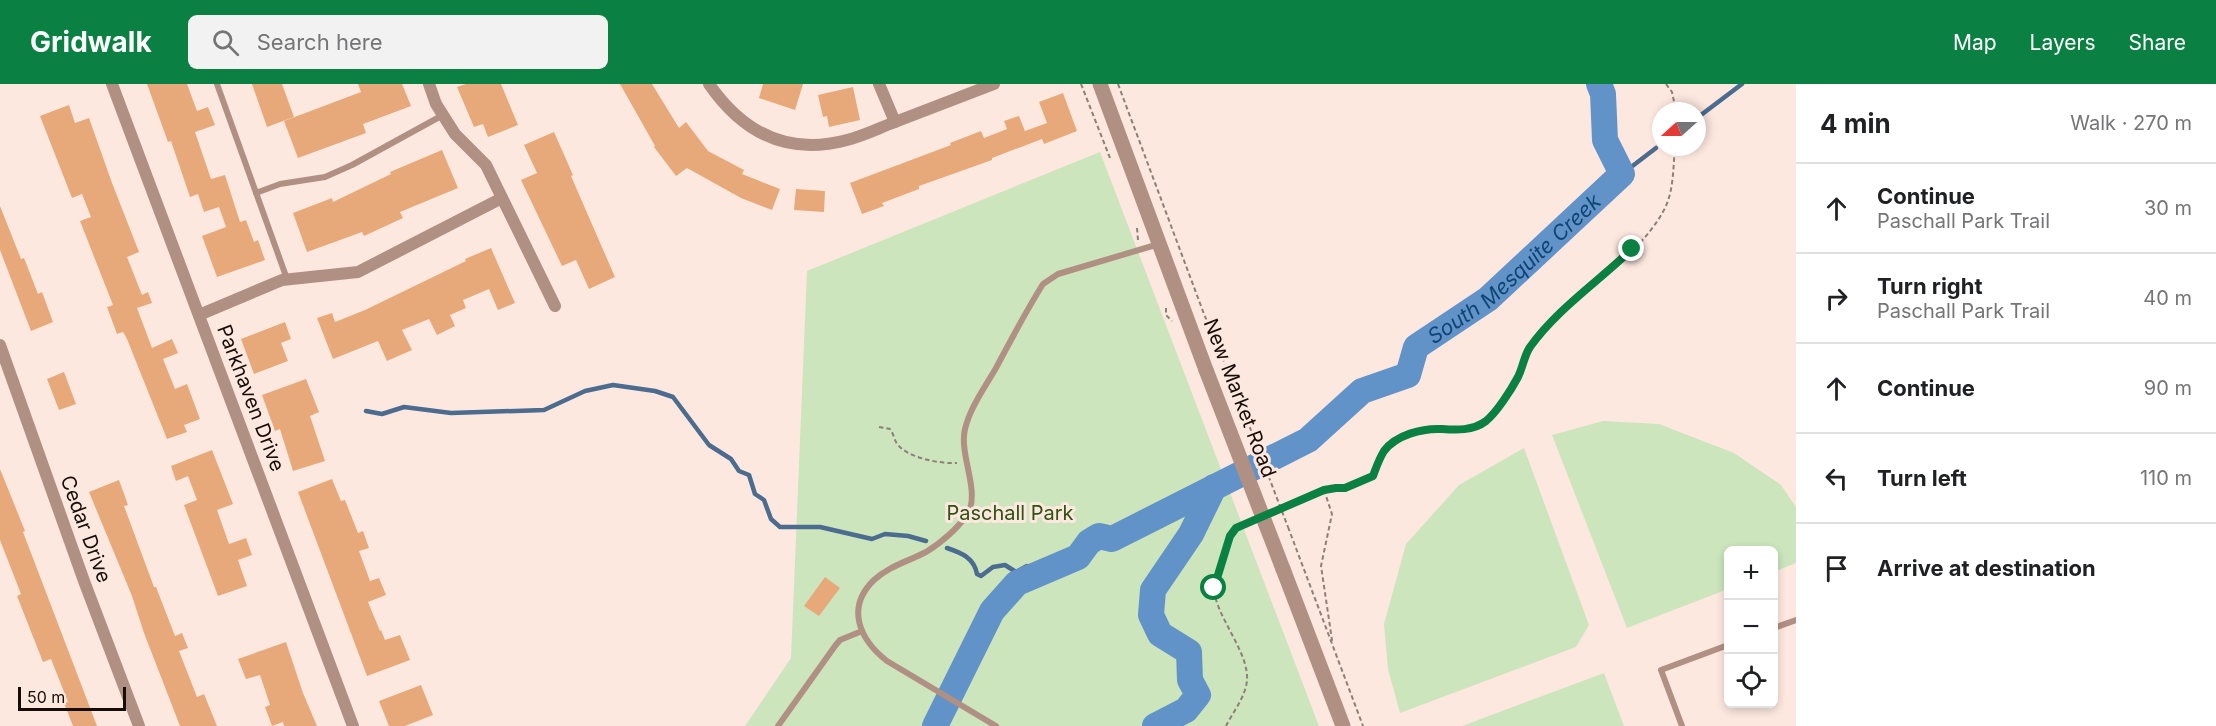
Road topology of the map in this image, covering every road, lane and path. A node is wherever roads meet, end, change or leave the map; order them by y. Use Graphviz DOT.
graph roads {
  1 [pos="111,84"];
  2 [pos="217,84"];
  3 [pos="429,84"];
  4 [pos="709,84"];
  5 [pos="879,84"];
  6 [pos="994,84"];
  7 [pos="1100,84"];
  8 [pos="1118,84"];
  9 [pos="1666,84"];
  10 [pos="1674,102"];
  11 [pos="444,115"];
  12 [pos="895,122"];
  13 [pos="1674,156"];
  14 [pos="256,193"];
  15 [pos="502,198"];
  16 [pos="1160,244"];
  17 [pos="287,280"];
  18 [pos="555,306"];
  19 [pos="199,315"];
  20 [pos="0,345"];
  21 [pos="879,427"];
  22 [pos="966,462"];
  23 [pos="1324,490"];
  24 [pos="1273,512"];
  25 [pos="1254,520"];
  26 [pos="1796,620"];
  27 [pos="1778,626"];
  28 [pos="862,631"];
  29 [pos="1330,642"];
  30 [pos="1724,646"];
  31 [pos="1316,655"];
  32 [pos="140,726"];
  33 [pos="353,726"];
  34 [pos="778,726"];
  35 [pos="996,726"];
  36 [pos="1226,726"];
  37 [pos="1343,726"];
  38 [pos="1363,726"];
  39 [pos="1682,726"];
  1 -- 19 [label="street, Parkhaven Drive"];
  2 -- 14 [label="lane"];
  3 -- 11 [label="street"];
  4 -- 12 [label="street"];
  5 -- 12 [label="street"];
  6 -- 12 [label="street"];
  7 -- 16 [label="street, New Market Road"];
  8 -- 29 [label="path, bridge"];
  9 -- 10 [label="path"];
  11 -- 14 [label="lane"];
  11 -- 15 [label="street"];
  13 -- 23 [label="path"];
  14 -- 17 [label="lane"];
  15 -- 17 [label="street"];
  15 -- 18 [label="street"];
  16 -- 22 [label="lane"];
  16 -- 31 [label="street, New Market Road, bridge"];
  17 -- 19 [label="street"];
  19 -- 33 [label="street, Parkhaven Drive"];
  20 -- 32 [label="street, Cedar Drive"];
  21 -- 22 [label="path"];
  22 -- 28 [label="lane"];
  23 -- 24 [label="path"];
  23 -- 29 [label="path"];
  25 -- 36 [label="path"];
  26 -- 27 [label="lane"];
  28 -- 34 [label="lane"];
  28 -- 35 [label="lane"];
  29 -- 31 [label="path"];
  29 -- 38 [label="path"];
  30 -- 39 [label="lane"];
  31 -- 37 [label="street, New Market Road"];
}
